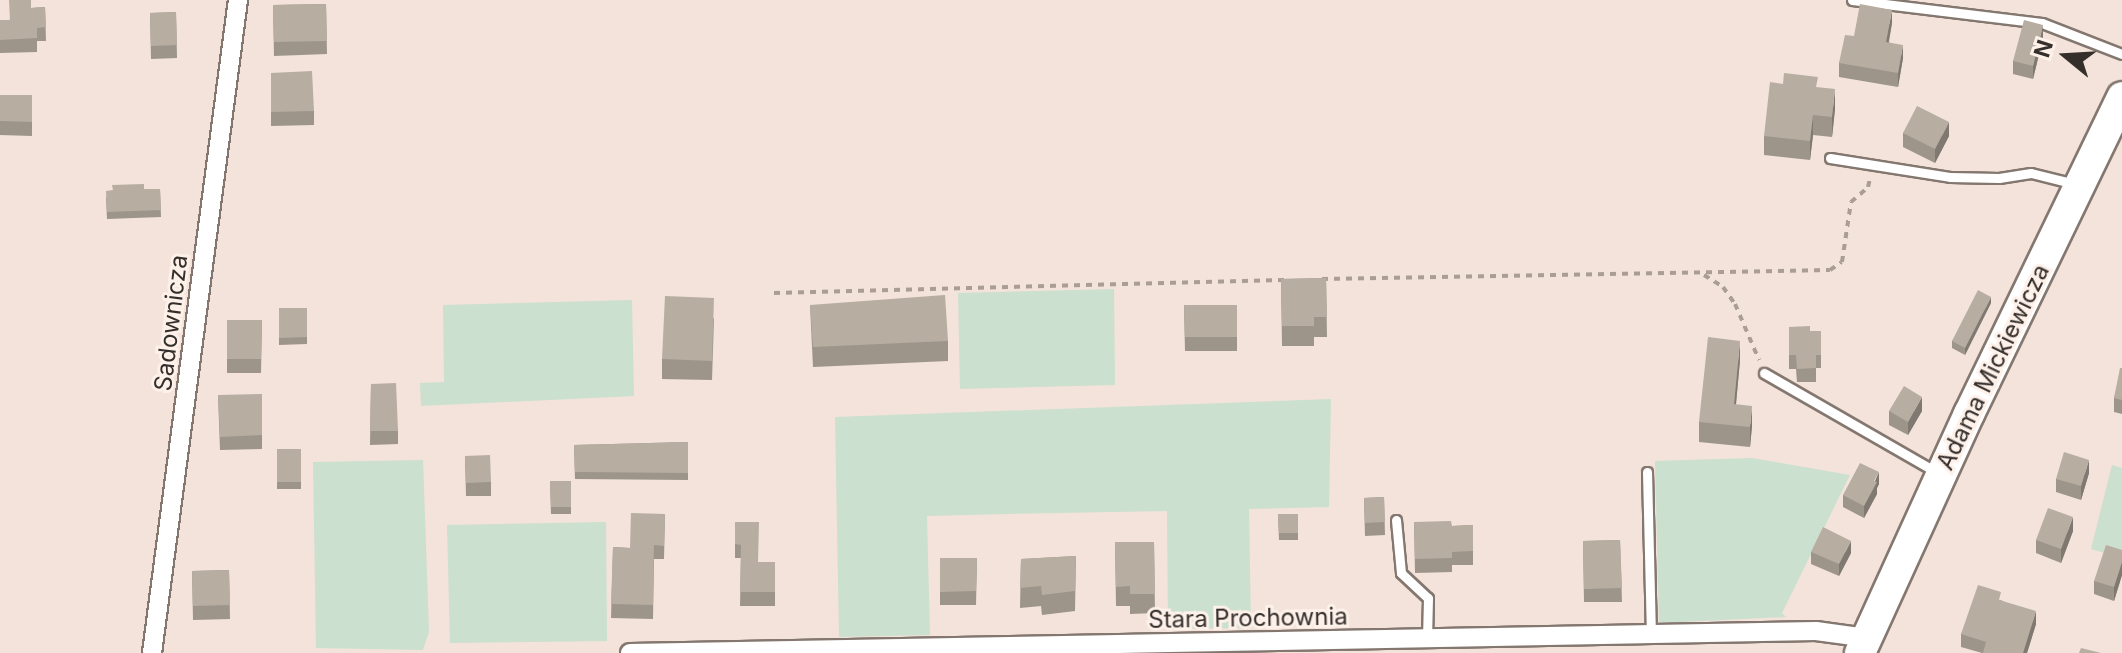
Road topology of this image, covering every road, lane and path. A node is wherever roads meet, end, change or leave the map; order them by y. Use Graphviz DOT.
graph roads {
  1 [pos="238,0"];
  2 [pos="1852,0"];
  3 [pos="2122,54"];
  4 [pos="2122,97"];
  5 [pos="1830,158"];
  6 [pos="1875,164"];
  7 [pos="2079,186"];
  8 [pos="1702,274"];
  9 [pos="1299,279"];
  10 [pos="1315,279"];
  11 [pos="774,293"];
  12 [pos="1764,373"];
  13 [pos="1647,472"];
  14 [pos="1941,474"];
  15 [pos="1396,520"];
  16 [pos="1651,634"];
  17 [pos="1427,640"];
  18 [pos="1864,646"];
  19 [pos="152,653"];
  20 [pos="630,653"];
  1 -- 19 [label="street, Sadownicza"];
  2 -- 3 [label="lane"];
  4 -- 7 [label="main road, Adama Mickiewicza"];
  5 -- 6 [label="lane"];
  6 -- 7 [label="lane"];
  6 -- 8 [label="path"];
  7 -- 14 [label="main road, Adama Mickiewicza"];
  8 -- 10 [label="path"];
  8 -- 12 [label="path"];
  9 -- 11 [label="path"];
  12 -- 14 [label="lane"];
  13 -- 16 [label="lane"];
  14 -- 18 [label="main road, Adama Mickiewicza"];
  15 -- 17 [label="lane"];
  16 -- 17 [label="street, Stara Prochownia"];
  16 -- 18 [label="street, Stara Prochownia"];
  17 -- 20 [label="street, Stara Prochownia"];
}
